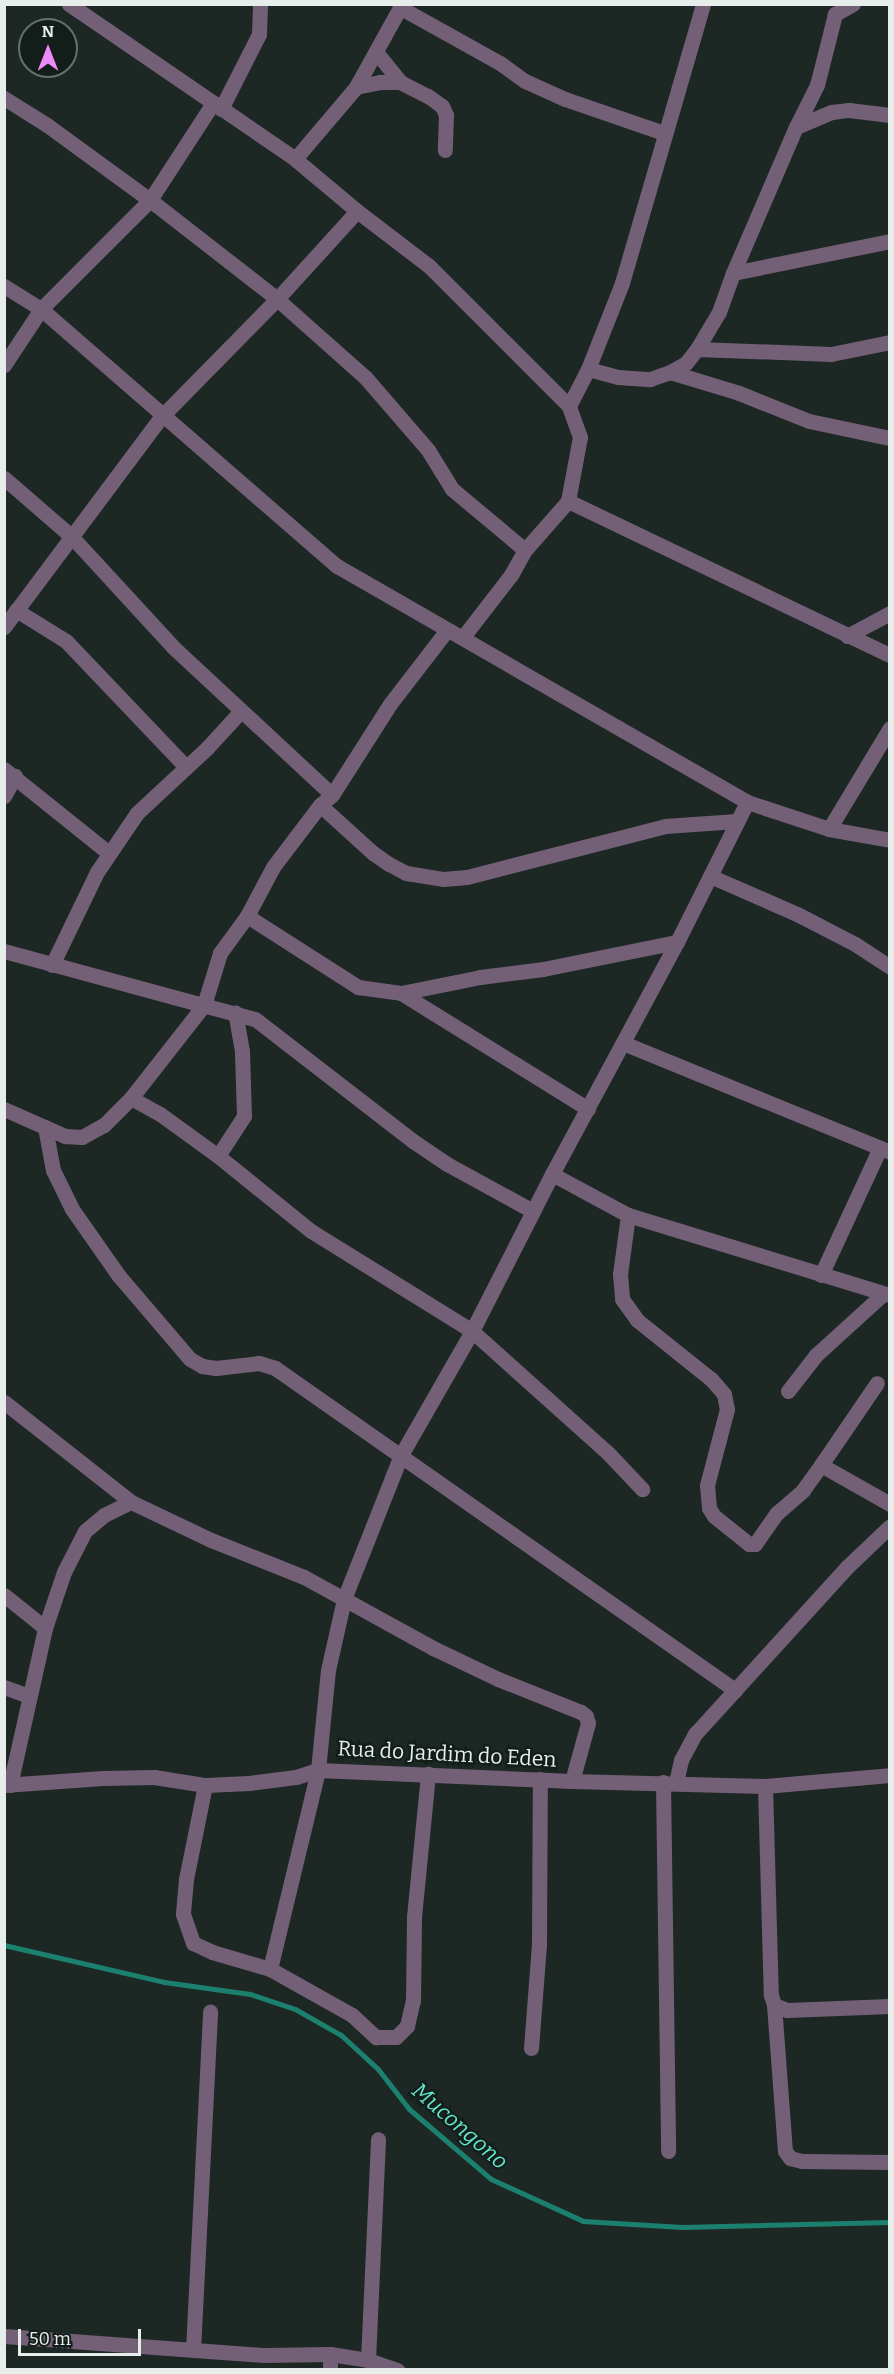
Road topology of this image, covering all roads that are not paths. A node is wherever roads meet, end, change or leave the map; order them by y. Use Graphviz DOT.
graph roads {
  1 [pos="69,4"];
  2 [pos="260,4"];
  3 [pos="704,4"];
  4 [pos="853,4"];
  5 [pos="401,6"];
  6 [pos="376,52"];
  7 [pos="400,82"];
  8 [pos="356,87"];
  9 [pos="4,98"];
  10 [pos="217,106"];
  11 [pos="890,115"];
  12 [pos="796,127"];
  13 [pos="664,133"];
  14 [pos="445,150"];
  15 [pos="295,159"];
  16 [pos="150,200"];
  17 [pos="357,211"];
  18 [pos="890,241"];
  19 [pos="733,273"];
  20 [pos="4,286"];
  21 [pos="277,299"];
  22 [pos="41,309"];
  23 [pos="890,342"];
  24 [pos="697,349"];
  25 [pos="4,365"];
  26 [pos="588,369"];
  27 [pos="670,372"];
  28 [pos="569,406"];
  29 [pos="162,416"];
  30 [pos="890,438"];
  31 [pos="4,478"];
  32 [pos="568,501"];
  33 [pos="71,536"];
  34 [pos="525,550"];
  35 [pos="16,610"];
  36 [pos="890,613"];
  37 [pos="4,627"];
  38 [pos="447,630"];
  39 [pos="847,636"];
  40 [pos="463,637"];
  41 [pos="890,655"];
  42 [pos="240,712"];
  43 [pos="890,728"];
  44 [pos="186,767"];
  45 [pos="10,773"];
  46 [pos="4,796"];
  47 [pos="326,800"];
  48 [pos="747,802"];
  49 [pos="737,821"];
  50 [pos="829,829"];
  51 [pos="890,840"];
  52 [pos="109,852"];
  53 [pos="710,876"];
  54 [pos="247,916"];
  55 [pos="677,942"];
  56 [pos="4,951"];
  57 [pos="52,965"];
  58 [pos="890,967"];
  59 [pos="401,993"];
  60 [pos="204,1005"];
  61 [pos="235,1013"];
  62 [pos="623,1043"];
  63 [pos="130,1098"];
  64 [pos="4,1109"];
  65 [pos="588,1109"];
  66 [pos="45,1127"];
  67 [pos="885,1150"];
  68 [pos="218,1156"];
  69 [pos="552,1174"];
  70 [pos="533,1211"];
  71 [pos="628,1215"];
  72 [pos="821,1275"];
  73 [pos="886,1295"];
  74 [pos="472,1330"];
  75 [pos="877,1383"];
  76 [pos="788,1391"];
  77 [pos="4,1402"];
  78 [pos="401,1455"];
  79 [pos="821,1465"];
  80 [pos="642,1489"];
  81 [pos="130,1502"];
  82 [pos="890,1504"];
  83 [pos="890,1526"];
  84 [pos="4,1595"];
  85 [pos="344,1599"];
  86 [pos="45,1628"];
  87 [pos="4,1687"];
  88 [pos="735,1690"];
  89 [pos="29,1696"];
  90 [pos="318,1770"];
  91 [pos="428,1774"];
  92 [pos="890,1775"];
  93 [pos="540,1779"];
  94 [pos="572,1781"];
  95 [pos="669,1782"];
  96 [pos="8,1785"];
  97 [pos="205,1785"];
  98 [pos="765,1786"];
  99 [pos="270,1969"];
  100 [pos="774,2005"];
  101 [pos="890,2006"];
  102 [pos="210,2011"];
  103 [pos="531,2048"];
  104 [pos="378,2139"];
  105 [pos="668,2151"];
  106 [pos="890,2162"];
  107 [pos="4,2336"];
  108 [pos="194,2350"];
  109 [pos="368,2360"];
  110 [pos="330,2362"];
  111 [pos="397,2370"];
  1 -- 10 [label="street"];
  2 -- 10 [label="street"];
  3 -- 13 [label="street"];
  4 -- 12 [label="street"];
  5 -- 6 [label="street"];
  5 -- 13 [label="street"];
  6 -- 7 [label="street"];
  6 -- 8 [label="street"];
  7 -- 8 [label="street"];
  7 -- 14 [label="street"];
  8 -- 15 [label="street"];
  9 -- 16 [label="street"];
  10 -- 15 [label="street"];
  10 -- 16 [label="street"];
  11 -- 12 [label="street"];
  12 -- 19 [label="street"];
  13 -- 26 [label="street"];
  15 -- 17 [label="street"];
  16 -- 21 [label="street"];
  16 -- 22 [label="street"];
  17 -- 21 [label="street"];
  17 -- 28 [label="street"];
  18 -- 19 [label="street"];
  19 -- 24 [label="street"];
  20 -- 22 [label="street"];
  21 -- 29 [label="street"];
  21 -- 34 [label="street"];
  22 -- 25 [label="street"];
  22 -- 29 [label="street"];
  23 -- 24 [label="street"];
  24 -- 27 [label="street"];
  26 -- 27 [label="street"];
  26 -- 28 [label="street"];
  27 -- 30 [label="street"];
  28 -- 32 [label="street"];
  29 -- 33 [label="street"];
  29 -- 38 [label="street"];
  31 -- 33 [label="street"];
  32 -- 34 [label="street"];
  32 -- 39 [label="street"];
  33 -- 35 [label="street"];
  33 -- 42 [label="street"];
  34 -- 40 [label="street"];
  35 -- 37 [label="street"];
  35 -- 44 [label="street"];
  36 -- 39 [label="street"];
  38 -- 40 [label="street"];
  38 -- 47 [label="street"];
  39 -- 41 [label="street"];
  40 -- 48 [label="street"];
  42 -- 44 [label="street"];
  42 -- 47 [label="street"];
  43 -- 50 [label="street"];
  44 -- 52 [label="street"];
  45 -- 46 [label="street"];
  45 -- 52 [label="street"];
  47 -- 49 [label="street"];
  47 -- 54 [label="street"];
  48 -- 49 [label="street"];
  48 -- 50 [label="street"];
  49 -- 53 [label="street"];
  50 -- 51 [label="street"];
  52 -- 57 [label="street"];
  53 -- 55 [label="street"];
  53 -- 58 [label="street"];
  54 -- 59 [label="street"];
  54 -- 60 [label="street"];
  55 -- 59 [label="street"];
  55 -- 62 [label="street"];
  56 -- 57 [label="street"];
  57 -- 60 [label="street"];
  59 -- 65 [label="street"];
  60 -- 61 [label="street"];
  60 -- 63 [label="street"];
  61 -- 68 [label="street"];
  61 -- 70 [label="street"];
  62 -- 65 [label="street"];
  62 -- 67 [label="street"];
  63 -- 66 [label="street"];
  63 -- 68 [label="street"];
  64 -- 66 [label="street"];
  65 -- 69 [label="street"];
  66 -- 78 [label="street"];
  67 -- 72 [label="street"];
  68 -- 74 [label="street"];
  69 -- 70 [label="street"];
  69 -- 71 [label="street"];
  70 -- 74 [label="street"];
  71 -- 72 [label="street"];
  71 -- 79 [label="street"];
  72 -- 73 [label="street"];
  73 -- 76 [label="street"];
  74 -- 78 [label="street"];
  74 -- 80 [label="street"];
  75 -- 79 [label="street"];
  77 -- 81 [label="street"];
  78 -- 85 [label="street"];
  78 -- 88 [label="street"];
  79 -- 82 [label="street"];
  81 -- 85 [label="street"];
  81 -- 86 [label="street"];
  83 -- 88 [label="street"];
  84 -- 86 [label="street"];
  85 -- 90 [label="street"];
  85 -- 94 [label="street"];
  86 -- 89 [label="street"];
  87 -- 89 [label="street"];
  88 -- 95 [label="street"];
  89 -- 96 [label="street"];
  90 -- 91 [label="street, Rua do Jardim do Eden"];
  90 -- 97 [label="street, Rua do Jardim do Eden"];
  90 -- 99 [label="street"];
  91 -- 93 [label="street, Rua do Jardim do Eden"];
  91 -- 99 [label="street"];
  92 -- 98 [label="street, Rua do Jardim do Eden"];
  93 -- 94 [label="street, Rua do Jardim do Eden"];
  93 -- 103 [label="street"];
  94 -- 95 [label="street, Rua do Jardim do Eden"];
  95 -- 98 [label="street, Rua do Jardim do Eden"];
  95 -- 105 [label="street"];
  96 -- 97 [label="street, Rua do Jardim do Eden"];
  97 -- 99 [label="street"];
  98 -- 100 [label="street"];
  100 -- 101 [label="street"];
  100 -- 106 [label="street"];
  102 -- 108 [label="street"];
  104 -- 109 [label="street"];
  107 -- 108 [label="street"];
  108 -- 110 [label="street"];
  109 -- 110 [label="street"];
  109 -- 111 [label="street"];
}
